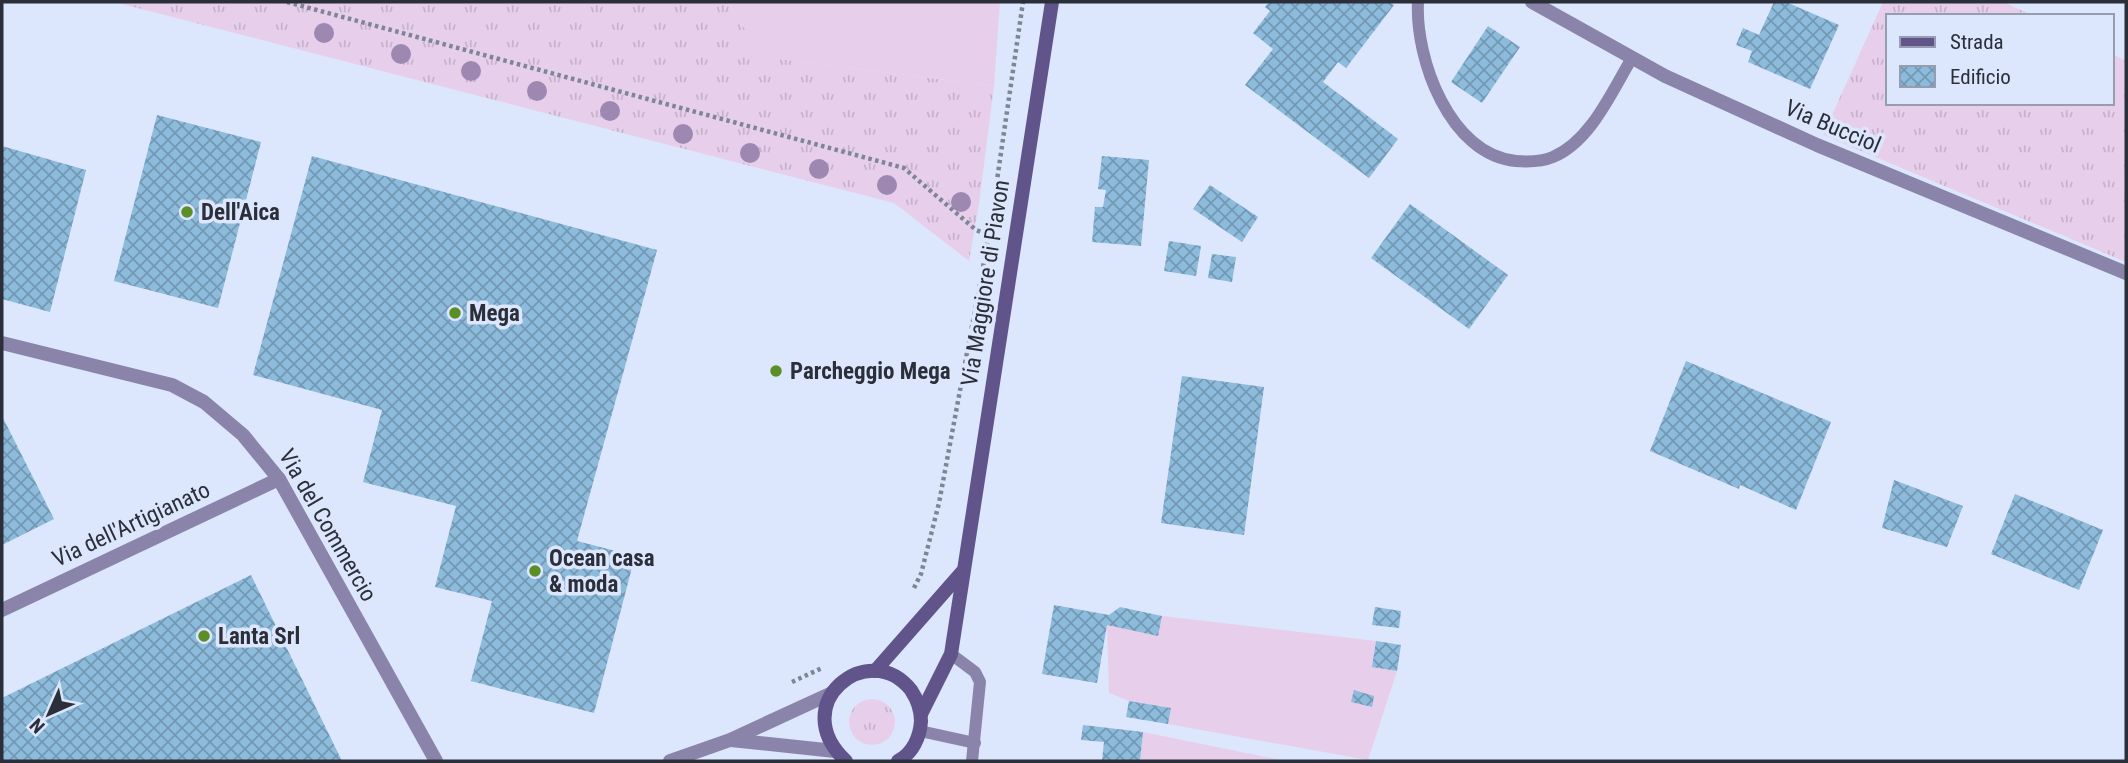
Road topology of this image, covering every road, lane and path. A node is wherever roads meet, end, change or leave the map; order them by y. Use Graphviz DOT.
graph roads {
  1 [pos="287,2"];
  2 [pos="1023,2"];
  3 [pos="1052,2"];
  4 [pos="1418,2"];
  5 [pos="1532,2"];
  6 [pos="1632,58"];
  7 [pos="989,234"];
  8 [pos="2126,273"];
  9 [pos="2,343"];
  10 [pos="279,479"];
  11 [pos="963,571"];
  12 [pos="911,593"];
  13 [pos="2,610"];
  14 [pos="951,654"];
  15 [pos="827,665"];
  16 [pos="875,671"];
  17 [pos="791,683"];
  18 [pos="832,694"];
  19 [pos="921,714"];
  20 [pos="920,731"];
  21 [pos="730,740"];
  22 [pos="975,743"];
  23 [pos="914,754"];
  24 [pos="841,756"];
  25 [pos="679,759"];
  26 [pos="436,761"];
  27 [pos="898,761"];
  28 [pos="972,761"];
  1 -- 7 [label="path"];
  2 -- 7 [label="path"];
  3 -- 11 [label="main road, Via Maggiore di Piavon"];
  4 -- 6 [label="lane"];
  5 -- 6 [label="street, Via Bucciol"];
  6 -- 8 [label="street, Via Bucciol"];
  7 -- 12 [label="path"];
  9 -- 10 [label="street, Via del Commercio"];
  10 -- 13 [label="street, Via dell'Artigianato"];
  10 -- 26 [label="street, Via del Commercio"];
  11 -- 14 [label="main road, Via Maggiore di Piavon"];
  11 -- 16 [label="main road"];
  14 -- 19 [label="main road, Via Maggiore di Piavon"];
  14 -- 22 [label="lane"];
  15 -- 17 [label="path"];
  16 -- 18 [label="main road"];
  16 -- 19 [label="main road"];
  18 -- 21 [label="street"];
  18 -- 24 [label="main road"];
  19 -- 20 [label="main road, Via Maggiore di Piavon"];
  20 -- 22 [label="lane"];
  20 -- 23 [label="main road, Via Maggiore di Piavon"];
  21 -- 24 [label="street"];
  21 -- 25 [label="street"];
  22 -- 28 [label="lane"];
  23 -- 27 [label="main road, Via Maggiore di Piavon"];
}
